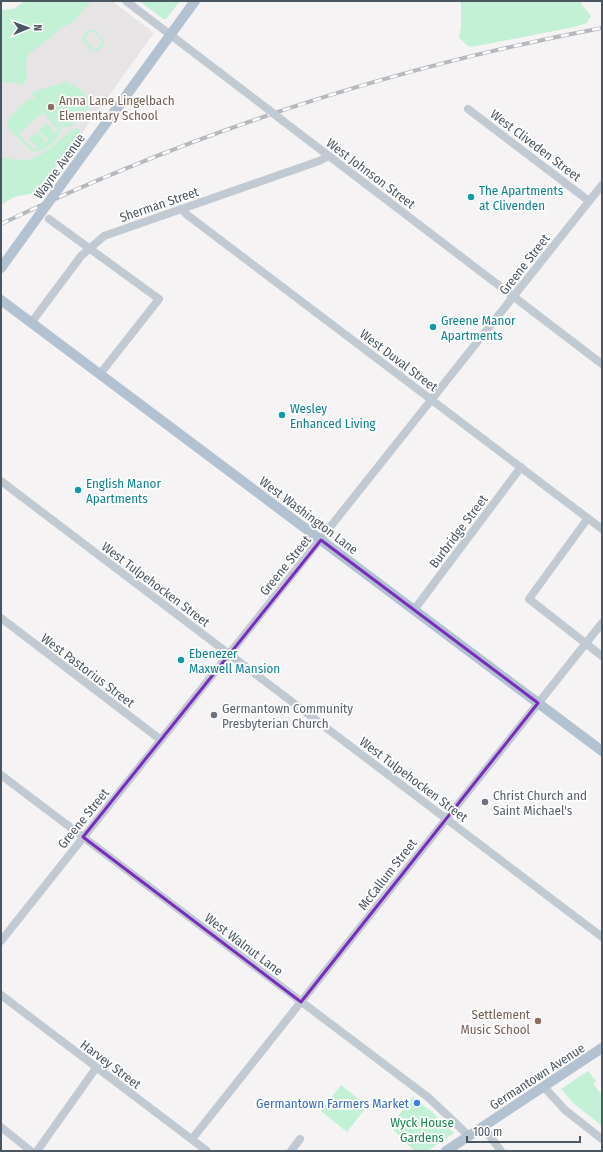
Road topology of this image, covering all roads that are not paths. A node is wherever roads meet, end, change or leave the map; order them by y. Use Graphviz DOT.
graph roads {
  1 [pos="126,1"];
  2 [pos="195,1"];
  3 [pos="170,35"];
  4 [pos="468,109"];
  5 [pos="329,156"];
  6 [pos="602,185"];
  7 [pos="589,201"];
  8 [pos="182,208"];
  9 [pos="49,219"];
  10 [pos="88,248"];
  11 [pos="1,268"];
  12 [pos="514,297"];
  13 [pos="1,300"];
  14 [pos="31,323"];
  15 [pos="602,364"];
  16 [pos="100,374"];
  17 [pos="432,400"];
  18 [pos="521,468"];
  19 [pos="1,482"];
  20 [pos="588,518"];
  21 [pos="602,529"];
  22 [pos="321,540"];
  23 [pos="414,610"];
  24 [pos="1,618"];
  25 [pos="602,623"];
  26 [pos="586,644"];
  27 [pos="229,654"];
  28 [pos="602,656"];
  29 [pos="538,703"];
  30 [pos="161,740"];
  31 [pos="602,751"];
  32 [pos="1,775"];
  33 [pos="446,819"];
  34 [pos="84,837"];
  35 [pos="602,936"];
  36 [pos="1,941"];
  37 [pos="1,995"];
  38 [pos="301,1002"];
  39 [pos="602,1048"];
  40 [pos="96,1068"];
  41 [pos="544,1087"];
  42 [pos="483,1127"];
  43 [pos="1,1128"];
  44 [pos="469,1136"];
  45 [pos="300,1138"];
  46 [pos="192,1139"];
  47 [pos="602,1139"];
  48 [pos="31,1151"];
  49 [pos="37,1151"];
  50 [pos="207,1151"];
  51 [pos="291,1151"];
  52 [pos="446,1151"];
  53 [pos="501,1151"];
  1 -- 3 [label="street, West Johnson Street"];
  2 -- 3 [label="main road, Wayne Avenue"];
  3 -- 5 [label="street, West Johnson Street, bridge"];
  3 -- 11 [label="main road, Wayne Avenue, bridge"];
  4 -- 7 [label="street, West Cliveden Street"];
  5 -- 8 [label="street, Sherman Street"];
  5 -- 12 [label="street, West Johnson Street"];
  6 -- 7 [label="street, Greene Street"];
  7 -- 12 [label="street, Greene Street"];
  8 -- 10 [label="street, Sherman Street"];
  8 -- 17 [label="street, West Duval Street"];
  9 -- 10 [label="street"];
  10 -- 14 [label="street, Sherman Street"];
  10 -- 16 [label="street"];
  12 -- 15 [label="street, West Johnson Street"];
  12 -- 17 [label="street, Greene Street"];
  13 -- 14 [label="main road, West Washington Lane"];
  14 -- 16 [label="main road, West Washington Lane"];
  16 -- 22 [label="main road, West Washington Lane"];
  17 -- 18 [label="street, West Duval Street"];
  17 -- 22 [label="street, Greene Street"];
  18 -- 20 [label="street, West Duval Street"];
  18 -- 23 [label="street, Burbridge Street"];
  19 -- 27 [label="street, West Tulpehocken Street"];
  20 -- 21 [label="street, West Duval Street"];
  20 -- 26 [label="street"];
  22 -- 23 [label="main road, West Washington Lane"];
  22 -- 27 [label="street, Greene Street"];
  23 -- 29 [label="main road, West Washington Lane"];
  24 -- 30 [label="street, West Pastorius Street"];
  25 -- 26 [label="street, McCallum Street"];
  26 -- 28 [label="street"];
  26 -- 29 [label="street, McCallum Street"];
  27 -- 30 [label="street, Greene Street"];
  27 -- 33 [label="street, West Tulpehocken Street"];
  29 -- 31 [label="main road, West Washington Lane"];
  29 -- 33 [label="street, McCallum Street"];
  30 -- 34 [label="street, Greene Street"];
  32 -- 34 [label="street, West Walnut Lane"];
  33 -- 35 [label="street, West Tulpehocken Street"];
  33 -- 38 [label="street, McCallum Street"];
  34 -- 36 [label="street, Greene Street"];
  34 -- 38 [label="street, West Walnut Lane"];
  37 -- 40 [label="street, Harvey Street"];
  38 -- 44 [label="street, West Walnut Lane"];
  38 -- 46 [label="street, McCallum Street"];
  39 -- 41 [label="main road, Germantown Avenue"];
  40 -- 46 [label="street, Harvey Street"];
  40 -- 49 [label="street"];
  41 -- 42 [label="main road, Germantown Avenue"];
  41 -- 47 [label="street"];
  42 -- 44 [label="main road, Germantown Avenue"];
  42 -- 53 [label="street"];
  43 -- 48 [label="street"];
  44 -- 52 [label="main road, Germantown Avenue"];
  45 -- 51 [label="street"];
  46 -- 50 [label="street, Harvey Street"];
}
